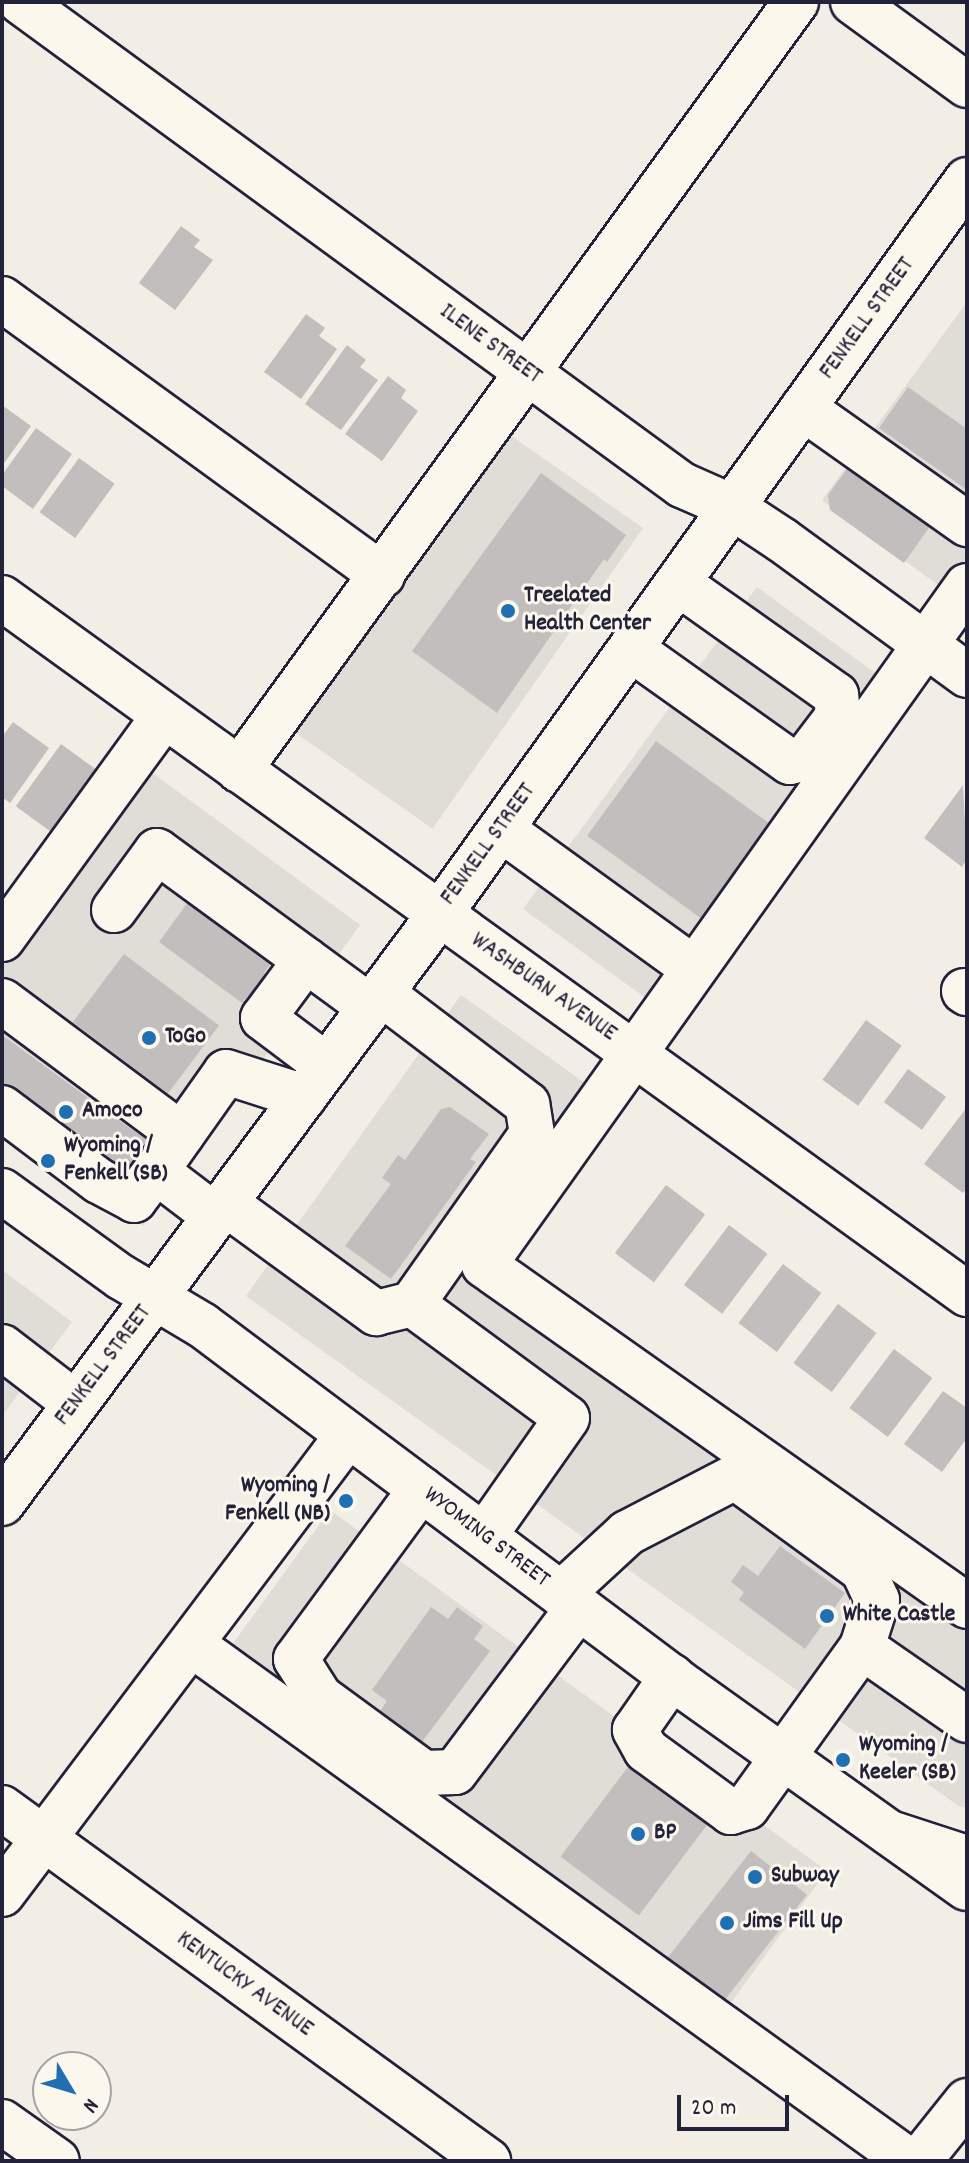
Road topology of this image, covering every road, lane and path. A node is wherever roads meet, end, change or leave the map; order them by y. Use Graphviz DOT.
graph roads {
  1 [pos="21,2"];
  2 [pos="796,2"];
  3 [pos="853,2"];
  4 [pos="967,85"];
  5 [pos="967,180"];
  6 [pos="2,299"];
  7 [pos="529,373"];
  8 [pos="803,408"];
  9 [pos="732,507"];
  10 [pos="967,524"];
  11 [pos="382,575"];
  12 [pos="678,583"];
  13 [pos="967,586"];
  14 [pos="2,598"];
  15 [pos="925,644"];
  16 [pos="631,649"];
  17 [pos="967,675"];
  18 [pos="164,716"];
  19 [pos="239,770"];
  20 [pos="501,829"];
  21 [pos="114,910"];
  22 [pos="439,915"];
  23 [pos="7,921"];
  24 [pos="306,960"];
  25 [pos="693,968"];
  26 [pos="376,1000"];
  27 [pos="2,1002"];
  28 [pos="634,1052"];
  29 [pos="315,1082"];
  30 [pos="2,1108"];
  31 [pos="182,1135"];
  32 [pos="156,1171"];
  33 [pos="99,1181"];
  34 [pos="2,1191"];
  35 [pos="220,1210"];
  36 [pos="61,1234"];
  37 [pos="967,1294"];
  38 [pos="156,1297"];
  39 [pos="412,1304"];
  40 [pos="2,1347"];
  41 [pos="75,1403"];
  42 [pos="348,1435"];
  43 [pos="421,1489"];
  44 [pos="2,1503"];
  45 [pos="484,1536"];
  46 [pos="570,1601"];
  47 [pos="967,1606"];
  48 [pos="191,1644"];
  49 [pos="862,1647"];
  50 [pos="672,1677"];
  51 [pos="967,1720"];
  52 [pos="781,1755"];
  53 [pos="2,1808"];
  54 [pos="890,1833"];
  55 [pos="43,1839"];
  56 [pos="967,1858"];
  57 [pos="967,1888"];
  58 [pos="2,1894"];
  59 [pos="967,2101"];
  60 [pos="2,2122"];
  61 [pos="57,2161"];
  62 [pos="488,2161"];
  63 [pos="909,2161"];
  64 [pos="919,2161"];
  1 -- 7 [label="street, ILENE STREET"];
  2 -- 7 [label="street"];
  3 -- 4 [label="street"];
  5 -- 8 [label="street, FENKELL STREET"];
  6 -- 11 [label="street"];
  7 -- 9 [label="street, ILENE STREET"];
  7 -- 11 [label="street"];
  8 -- 9 [label="street, FENKELL STREET"];
  8 -- 10 [label="street"];
  9 -- 12 [label="street, FENKELL STREET"];
  9 -- 15 [label="street, ILENE STREET"];
  11 -- 19 [label="street"];
  12 -- 16 [label="street, FENKELL STREET"];
  12 -- 16 [label="street"];
  13 -- 15 [label="street"];
  14 -- 18 [label="street, WASHBURN AVENUE"];
  15 -- 17 [label="street, ILENE STREET"];
  15 -- 25 [label="street"];
  16 -- 20 [label="street, FENKELL STREET"];
  18 -- 19 [label="street, WASHBURN AVENUE"];
  18 -- 23 [label="street"];
  19 -- 22 [label="street, WASHBURN AVENUE"];
  20 -- 22 [label="street, FENKELL STREET"];
  20 -- 25 [label="street"];
  21 -- 24 [label="street"];
  22 -- 26 [label="street, FENKELL STREET"];
  22 -- 28 [label="street, WASHBURN AVENUE"];
  24 -- 26 [label="street"];
  24 -- 29 [label="street"];
  25 -- 28 [label="street"];
  26 -- 29 [label="street, FENKELL STREET"];
  26 -- 39 [label="street"];
  27 -- 31 [label="street"];
  28 -- 37 [label="street, WASHBURN AVENUE"];
  28 -- 47 [label="street"];
  29 -- 31 [label="street"];
  29 -- 35 [label="street, FENKELL STREET"];
  30 -- 33 [label="street"];
  31 -- 32 [label="street"];
  32 -- 33 [label="street"];
  32 -- 35 [label="street"];
  33 -- 36 [label="street"];
  34 -- 36 [label="street, WYOMING STREET"];
  35 -- 38 [label="street, FENKELL STREET"];
  35 -- 39 [label="street"];
  36 -- 38 [label="street, WYOMING STREET"];
  38 -- 41 [label="street, FENKELL STREET"];
  38 -- 42 [label="street, WYOMING STREET"];
  39 -- 45 [label="street"];
  40 -- 41 [label="street"];
  41 -- 44 [label="street, FENKELL STREET"];
  42 -- 43 [label="street, WYOMING STREET"];
  42 -- 48 [label="street"];
  43 -- 45 [label="street, WYOMING STREET"];
  43 -- 46 [label="street"];
  45 -- 46 [label="street, WYOMING STREET"];
  46 -- 49 [label="street"];
  46 -- 50 [label="street, WYOMING STREET"];
  48 -- 55 [label="street"];
  48 -- 63 [label="street"];
  49 -- 51 [label="street"];
  49 -- 52 [label="street"];
  50 -- 52 [label="street, WYOMING STREET"];
  50 -- 52 [label="street"];
  52 -- 54 [label="street, WYOMING STREET"];
  53 -- 55 [label="street, KENTUCKY AVENUE"];
  54 -- 56 [label="street"];
  54 -- 57 [label="street, WYOMING STREET"];
  55 -- 58 [label="street"];
  55 -- 62 [label="street, KENTUCKY AVENUE"];
  59 -- 64 [label="street"];
  60 -- 61 [label="street"];
}
